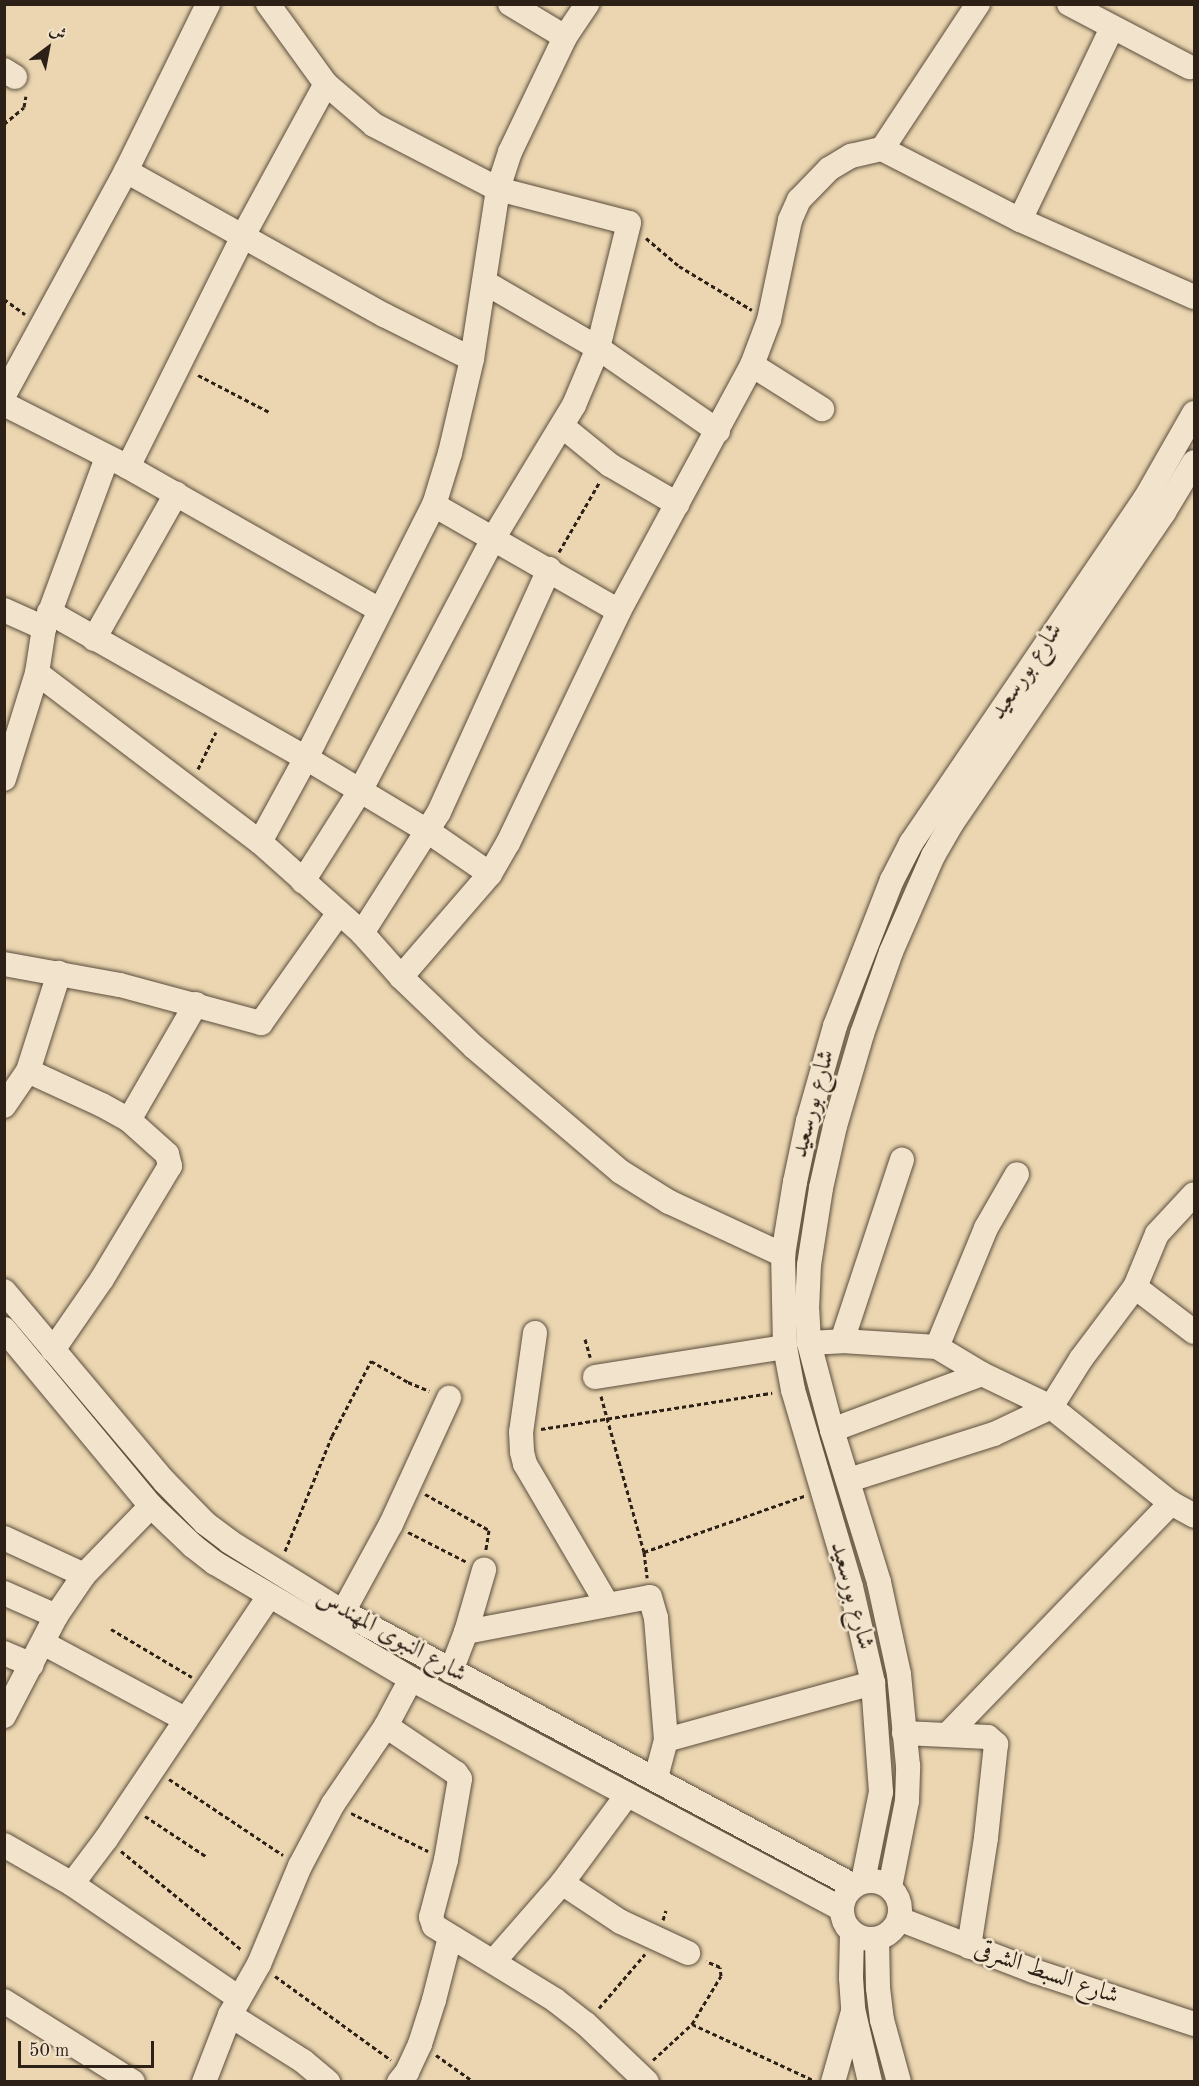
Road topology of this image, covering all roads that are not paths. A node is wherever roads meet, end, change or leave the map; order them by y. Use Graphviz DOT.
graph roads {
  1 [pos="208,4"];
  2 [pos="268,4"];
  3 [pos="510,4"];
  4 [pos="587,4"];
  5 [pos="978,4"];
  6 [pos="1069,4"];
  7 [pos="1112,28"];
  8 [pos="565,37"];
  9 [pos="1189,67"];
  10 [pos="326,84"];
  11 [pos="882,149"];
  12 [pos="126,171"];
  13 [pos="498,189"];
  14 [pos="1020,220"];
  15 [pos="243,236"];
  16 [pos="484,282"];
  17 [pos="1194,297"];
  18 [pos="598,348"];
  19 [pos="472,359"];
  20 [pos="752,364"];
  21 [pos="4,394"];
  22 [pos="4,404"];
  23 [pos="822,409"];
  24 [pos="1194,413"];
  25 [pos="562,426"];
  26 [pos="718,431"];
  27 [pos="118,462"];
  28 [pos="1194,462"];
  29 [pos="176,494"];
  30 [pos="434,504"];
  31 [pos="677,504"];
  32 [pos="494,539"];
  33 [pos="549,569"];
  34 [pos="4,610"];
  35 [pos="380,610"];
  36 [pos="619,611"];
  37 [pos="46,620"];
  38 [pos="94,639"];
  39 [pos="37,673"];
  40 [pos="306,758"];
  41 [pos="4,778"];
  42 [pos="360,791"];
  43 [pos="429,832"];
  44 [pos="260,842"];
  45 [pos="490,874"];
  46 [pos="303,881"];
  47 [pos="339,912"];
  48 [pos="362,933"];
  49 [pos="4,964"];
  50 [pos="59,973"];
  51 [pos="401,977"];
  52 [pos="196,1004"];
  53 [pos="28,1071"];
  54 [pos="4,1106"];
  55 [pos="129,1120"];
  56 [pos="902,1160"];
  57 [pos="1017,1174"];
  58 [pos="795,1182"];
  59 [pos="821,1188"];
  60 [pos="1194,1194"];
  61 [pos="783,1255"];
  62 [pos="1135,1287"];
  63 [pos="4,1291"];
  64 [pos="4,1329"];
  65 [pos="1194,1332"];
  66 [pos="535,1333"];
  67 [pos="842,1341"];
  68 [pos="809,1343"];
  69 [pos="785,1347"];
  70 [pos="937,1347"];
  71 [pos="53,1350"];
  72 [pos="982,1374"];
  73 [pos="596,1377"];
  74 [pos="448,1398"];
  75 [pos="1051,1407"];
  76 [pos="832,1430"];
  77 [pos="849,1480"];
  78 [pos="1171,1503"];
  79 [pos="151,1506"];
  80 [pos="1194,1516"];
  81 [pos="4,1539"];
  82 [pos="484,1570"];
  83 [pos="84,1575"];
  84 [pos="4,1593"];
  85 [pos="269,1596"];
  86 [pos="607,1604"];
  87 [pos="343,1612"];
  88 [pos="56,1616"];
  89 [pos="466,1632"];
  90 [pos="43,1643"];
  91 [pos="4,1653"];
  92 [pos="32,1665"];
  93 [pos="451,1671"];
  94 [pos="411,1679"];
  95 [pos="873,1683"];
  96 [pos="4,1716"];
  97 [pos="185,1719"];
  98 [pos="386,1726"];
  99 [pos="904,1733"];
  100 [pos="948,1734"];
  101 [pos="666,1740"];
  102 [pos="656,1778"];
  103 [pos="627,1795"];
  104 [pos="4,1845"];
  105 [pos="562,1883"];
  106 [pos="72,1884"];
  107 [pos="859,1884"];
  108 [pos="890,1887"];
  109 [pos="842,1909"];
  110 [pos="899,1919"];
  111 [pos="852,1933"];
  112 [pos="450,1937"];
  113 [pos="877,1939"];
  114 [pos="969,1947"];
  115 [pos="688,1953"];
  116 [pos="494,1961"];
  117 [pos="4,2001"];
  118 [pos="235,2007"];
  119 [pos="853,2009"];
  120 [pos="1194,2024"];
  121 [pos="636,2079"];
  122 [pos="133,2082"];
  123 [pos="204,2082"];
  124 [pos="328,2082"];
  125 [pos="399,2082"];
  126 [pos="833,2082"];
  127 [pos="870,2082"];
  128 [pos="898,2082"];
  1 -- 12 [label="street"];
  2 -- 10 [label="street"];
  3 -- 8 [label="street"];
  4 -- 8 [label="street"];
  5 -- 11 [label="street"];
  6 -- 7 [label="street"];
  7 -- 9 [label="street"];
  7 -- 14 [label="street"];
  8 -- 13 [label="street"];
  10 -- 13 [label="street"];
  10 -- 15 [label="street"];
  11 -- 14 [label="street"];
  11 -- 20 [label="street"];
  12 -- 15 [label="street"];
  12 -- 21 [label="street"];
  13 -- 16 [label="street"];
  13 -- 18 [label="street"];
  14 -- 17 [label="street"];
  15 -- 19 [label="street"];
  15 -- 27 [label="street"];
  16 -- 18 [label="street"];
  16 -- 19 [label="street"];
  18 -- 25 [label="street"];
  18 -- 26 [label="street"];
  19 -- 30 [label="street"];
  20 -- 23 [label="street"];
  20 -- 26 [label="street"];
  22 -- 27 [label="street"];
  24 -- 58 [label="street, شارع بورسعيد"];
  25 -- 31 [label="street"];
  25 -- 32 [label="street"];
  26 -- 31 [label="street"];
  27 -- 29 [label="street"];
  27 -- 37 [label="street"];
  28 -- 59 [label="street, شارع بورسعيد"];
  29 -- 35 [label="street"];
  29 -- 38 [label="street"];
  30 -- 32 [label="street"];
  30 -- 35 [label="street"];
  31 -- 36 [label="street"];
  32 -- 33 [label="street"];
  32 -- 42 [label="street"];
  33 -- 36 [label="street"];
  33 -- 43 [label="street"];
  34 -- 37 [label="street"];
  35 -- 40 [label="street"];
  36 -- 45 [label="street"];
  37 -- 38 [label="street"];
  37 -- 39 [label="street"];
  38 -- 40 [label="street"];
  39 -- 41 [label="street"];
  39 -- 44 [label="street"];
  40 -- 42 [label="street"];
  40 -- 44 [label="street"];
  42 -- 43 [label="street"];
  42 -- 46 [label="street"];
  43 -- 45 [label="street"];
  43 -- 48 [label="street"];
  44 -- 46 [label="street"];
  45 -- 51 [label="street"];
  46 -- 47 [label="street"];
  47 -- 48 [label="street"];
  47 -- 52 [label="street"];
  48 -- 51 [label="street"];
  49 -- 50 [label="street"];
  50 -- 52 [label="street"];
  50 -- 53 [label="street"];
  51 -- 61 [label="street"];
  52 -- 55 [label="street"];
  53 -- 54 [label="street"];
  53 -- 55 [label="street"];
  55 -- 71 [label="street"];
  56 -- 67 [label="street"];
  57 -- 70 [label="street"];
  58 -- 59 [label="street"];
  58 -- 61 [label="street, شارع بورسعيد"];
  59 -- 68 [label="street, شارع بورسعيد"];
  60 -- 62 [label="street"];
  61 -- 69 [label="street, شارع بورسعيد"];
  62 -- 65 [label="street"];
  62 -- 75 [label="street"];
  63 -- 71 [label="street, شارع النبوى المهندس"];
  64 -- 79 [label="street, شارع النبوى المهندس"];
  66 -- 86 [label="street"];
  67 -- 68 [label="street"];
  67 -- 70 [label="street"];
  68 -- 76 [label="street, شارع بورسعيد"];
  69 -- 73 [label="street"];
  69 -- 95 [label="street, شارع بورسعيد"];
  70 -- 72 [label="street"];
  71 -- 87 [label="street, شارع النبوى المهندس"];
  72 -- 75 [label="street"];
  72 -- 76 [label="street"];
  74 -- 87 [label="street"];
  75 -- 77 [label="street"];
  75 -- 78 [label="street"];
  76 -- 77 [label="street, شارع بورسعيد"];
  77 -- 99 [label="street, شارع بورسعيد"];
  78 -- 80 [label="street"];
  78 -- 100 [label="street"];
  79 -- 83 [label="street"];
  79 -- 85 [label="street, شارع النبوى المهندس"];
  81 -- 83 [label="street"];
  82 -- 89 [label="street"];
  83 -- 88 [label="street"];
  84 -- 88 [label="street"];
  85 -- 94 [label="street, شارع النبوى المهندس"];
  85 -- 97 [label="street"];
  86 -- 89 [label="street"];
  86 -- 101 [label="street"];
  87 -- 93 [label="street, شارع النبوى المهندس"];
  88 -- 90 [label="street"];
  89 -- 93 [label="street"];
  90 -- 92 [label="street"];
  90 -- 97 [label="street"];
  91 -- 92 [label="street"];
  92 -- 96 [label="street"];
  93 -- 102 [label="street, شارع النبوى المهندس"];
  94 -- 98 [label="street"];
  94 -- 103 [label="street, شارع النبوى المهندس"];
  95 -- 101 [label="street"];
  95 -- 107 [label="street, شارع بورسعيد"];
  97 -- 106 [label="street"];
  98 -- 112 [label="street"];
  98 -- 118 [label="street"];
  99 -- 100 [label="street"];
  99 -- 108 [label="street, شارع بورسعيد"];
  100 -- 114 [label="street"];
  101 -- 102 [label="street"];
  102 -- 107 [label="street, شارع النبوى المهندس"];
  103 -- 105 [label="street"];
  103 -- 109 [label="street, شارع النبوى المهندس"];
  104 -- 106 [label="street"];
  105 -- 115 [label="street"];
  105 -- 116 [label="street"];
  106 -- 118 [label="street"];
  107 -- 108 [label="street"];
  107 -- 109 [label="street"];
  108 -- 110 [label="street"];
  109 -- 111 [label="street"];
  110 -- 113 [label="street"];
  110 -- 114 [label="street, شارع السبط الشرقى"];
  111 -- 113 [label="street"];
  111 -- 119 [label="street"];
  112 -- 116 [label="street"];
  112 -- 125 [label="street"];
  113 -- 128 [label="street"];
  114 -- 120 [label="street, شارع السبط الشرقى"];
  116 -- 121 [label="street"];
  117 -- 122 [label="street"];
  118 -- 123 [label="street"];
  118 -- 124 [label="street"];
  119 -- 126 [label="street"];
  119 -- 127 [label="street"];
}
